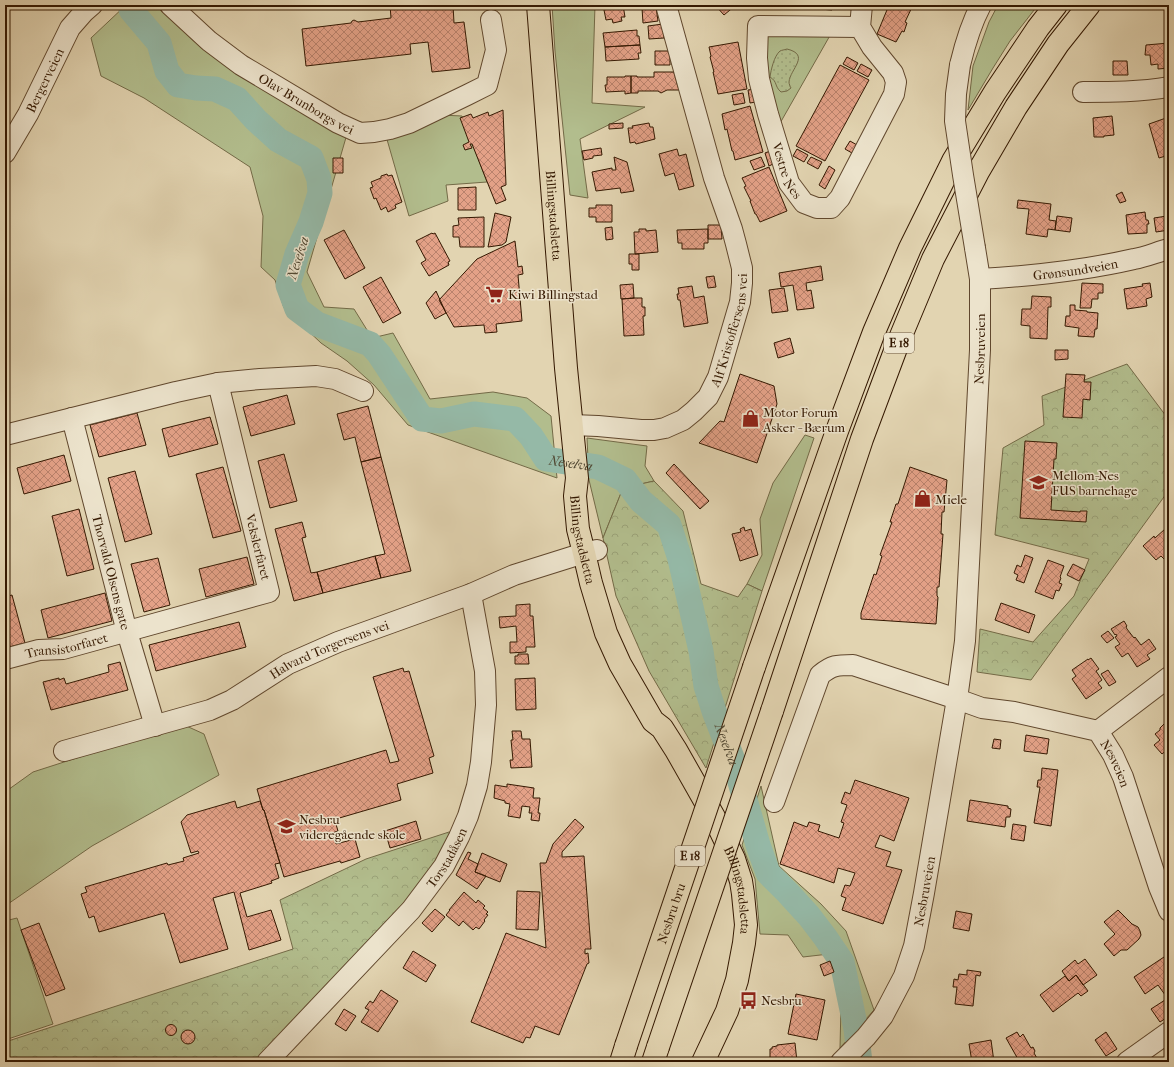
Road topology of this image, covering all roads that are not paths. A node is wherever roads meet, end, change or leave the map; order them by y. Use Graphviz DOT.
graph roads {
  1 [pos="92,5"];
  2 [pos="170,5"];
  3 [pos="538,5"];
  4 [pos="666,5"];
  5 [pos="862,5"];
  6 [pos="981,5"];
  7 [pos="1056,5"];
  8 [pos="1088,5"];
  9 [pos="491,20"];
  10 [pos="860,27"];
  11 [pos="1169,87"];
  12 [pos="1083,92"];
  13 [pos="5,153"];
  14 [pos="1169,249"];
  15 [pos="980,279"];
  16 [pos="218,382"];
  17 [pos="363,391"];
  18 [pos="72,418"];
  19 [pos="572,424"];
  20 [pos="5,435"];
  21 [pos="590,551"];
  22 [pos="471,594"];
  23 [pos="127,632"];
  24 [pos="5,659"];
  25 [pos="1169,677"];
  26 [pos="957,699"];
  27 [pos="155,726"];
  28 [pos="1098,732"];
  29 [pos="64,751"];
  30 [pos="774,802"];
  31 [pos="1169,911"];
  32 [pos="1169,1032"];
  33 [pos="624,1054"];
  34 [pos="655,1055"];
  35 [pos="267,1062"];
  36 [pos="703,1062"];
  37 [pos="841,1062"];
  38 [pos="1127,1062"];
  1 -- 13 [label="street, Bergerveien"];
  2 -- 9 [label="street, Olav Brunborgs vei"];
  3 -- 19 [label="main road, Billingstadsletta"];
  4 -- 19 [label="street, Alf Kristoffersens vei"];
  5 -- 10 [label="street"];
  6 -- 15 [label="street, Nesbruveien, bridge"];
  7 -- 33 [label="main road, Nesbru bru / E 18, bridge"];
  8 -- 34 [label="main road, E 18, bridge"];
  10 -- 10 [label="street, Vestre Nes"];
  11 -- 12 [label="street"];
  14 -- 15 [label="street, Grønsundveien"];
  15 -- 26 [label="street, Nesbruveien"];
  16 -- 17 [label="street"];
  16 -- 18 [label="street"];
  16 -- 23 [label="street, Vekslerfaret"];
  18 -- 20 [label="street"];
  18 -- 23 [label="street, Thorvald Olsens gate"];
  19 -- 21 [label="main road, Billingstadsletta"];
  21 -- 22 [label="street, Halvard Torgersens vei"];
  21 -- 36 [label="main road, Billingstadsletta"];
  22 -- 27 [label="street, Halvard Torgersens vei"];
  22 -- 35 [label="street, Torstadåsen"];
  23 -- 24 [label="street, Transistorfaret"];
  23 -- 27 [label="street, Thorvald Olsens gate"];
  25 -- 28 [label="street"];
  26 -- 28 [label="street, Nesveien"];
  26 -- 30 [label="street"];
  26 -- 37 [label="street, Nesbruveien"];
  27 -- 29 [label="street, Halvard Torgersens vei"];
  28 -- 31 [label="street, Nesveien"];
  32 -- 38 [label="street"];
}
